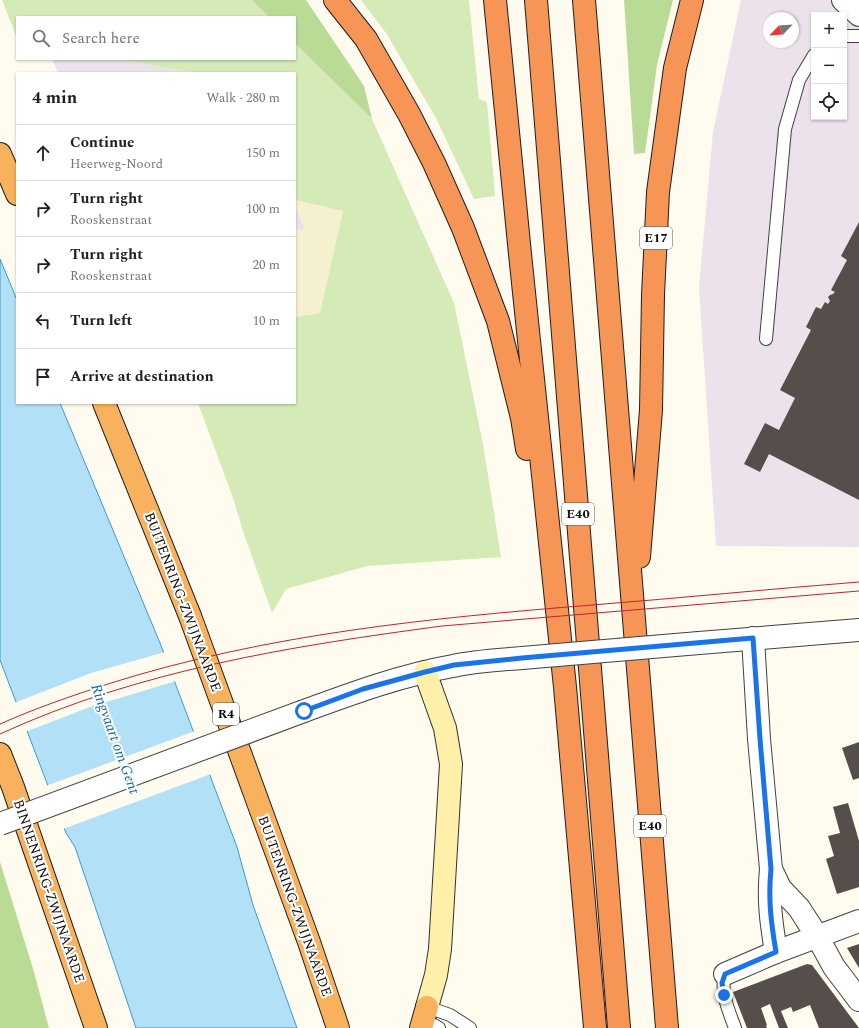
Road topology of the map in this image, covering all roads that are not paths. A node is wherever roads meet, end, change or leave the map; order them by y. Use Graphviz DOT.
graph roads {
  1 [pos="335,0"];
  2 [pos="495,0"];
  3 [pos="536,0"];
  4 [pos="584,0"];
  5 [pos="692,0"];
  6 [pos="843,0"];
  7 [pos="859,15"];
  8 [pos="847,36"];
  9 [pos="859,36"];
  10 [pos="811,59"];
  11 [pos="0,154"];
  12 [pos="16,192"];
  13 [pos="766,339"];
  14 [pos="104,404"];
  15 [pos="633,624"];
  16 [pos="859,630"];
  17 [pos="753,638"];
  18 [pos="425,672"];
  19 [pos="565,687"];
  20 [pos="0,754"];
  21 [pos="0,824"];
  22 [pos="771,869"];
  23 [pos="859,921"];
  24 [pos="817,936"];
  25 [pos="776,952"];
  26 [pos="725,974"];
  27 [pos="859,1000"];
  28 [pos="427,1021"];
  29 [pos="96,1028"];
  30 [pos="338,1028"];
  31 [pos="470,1028"];
  32 [pos="595,1028"];
  33 [pos="619,1028"];
  34 [pos="667,1028"];
  35 [pos="735,1028"];
  1 -- 19 [label="highway"];
  2 -- 19 [label="highway"];
  3 -- 33 [label="highway, E40"];
  4 -- 15 [label="highway, E40"];
  5 -- 15 [label="highway, E17"];
  6 -- 7 [label="street"];
  8 -- 9 [label="lane"];
  10 -- 13 [label="lane"];
  11 -- 12 [label="highway"];
  14 -- 30 [label="highway, BUITENRING-ZWIJNAARDE / R4"];
  15 -- 34 [label="highway, E40"];
  16 -- 17 [label="street"];
  17 -- 18 [label="street, bridge"];
  17 -- 22 [label="street"];
  18 -- 21 [label="street, bridge"];
  18 -- 28 [label="main road"];
  19 -- 32 [label="highway"];
  20 -- 29 [label="highway, BINNENRING-ZWIJNAARDE"];
  22 -- 24 [label="street"];
  22 -- 25 [label="street"];
  23 -- 24 [label="street"];
  24 -- 25 [label="street"];
  24 -- 27 [label="street"];
  25 -- 26 [label="street"];
  26 -- 35 [label="lane"];
  28 -- 31 [label="lane"];
}
